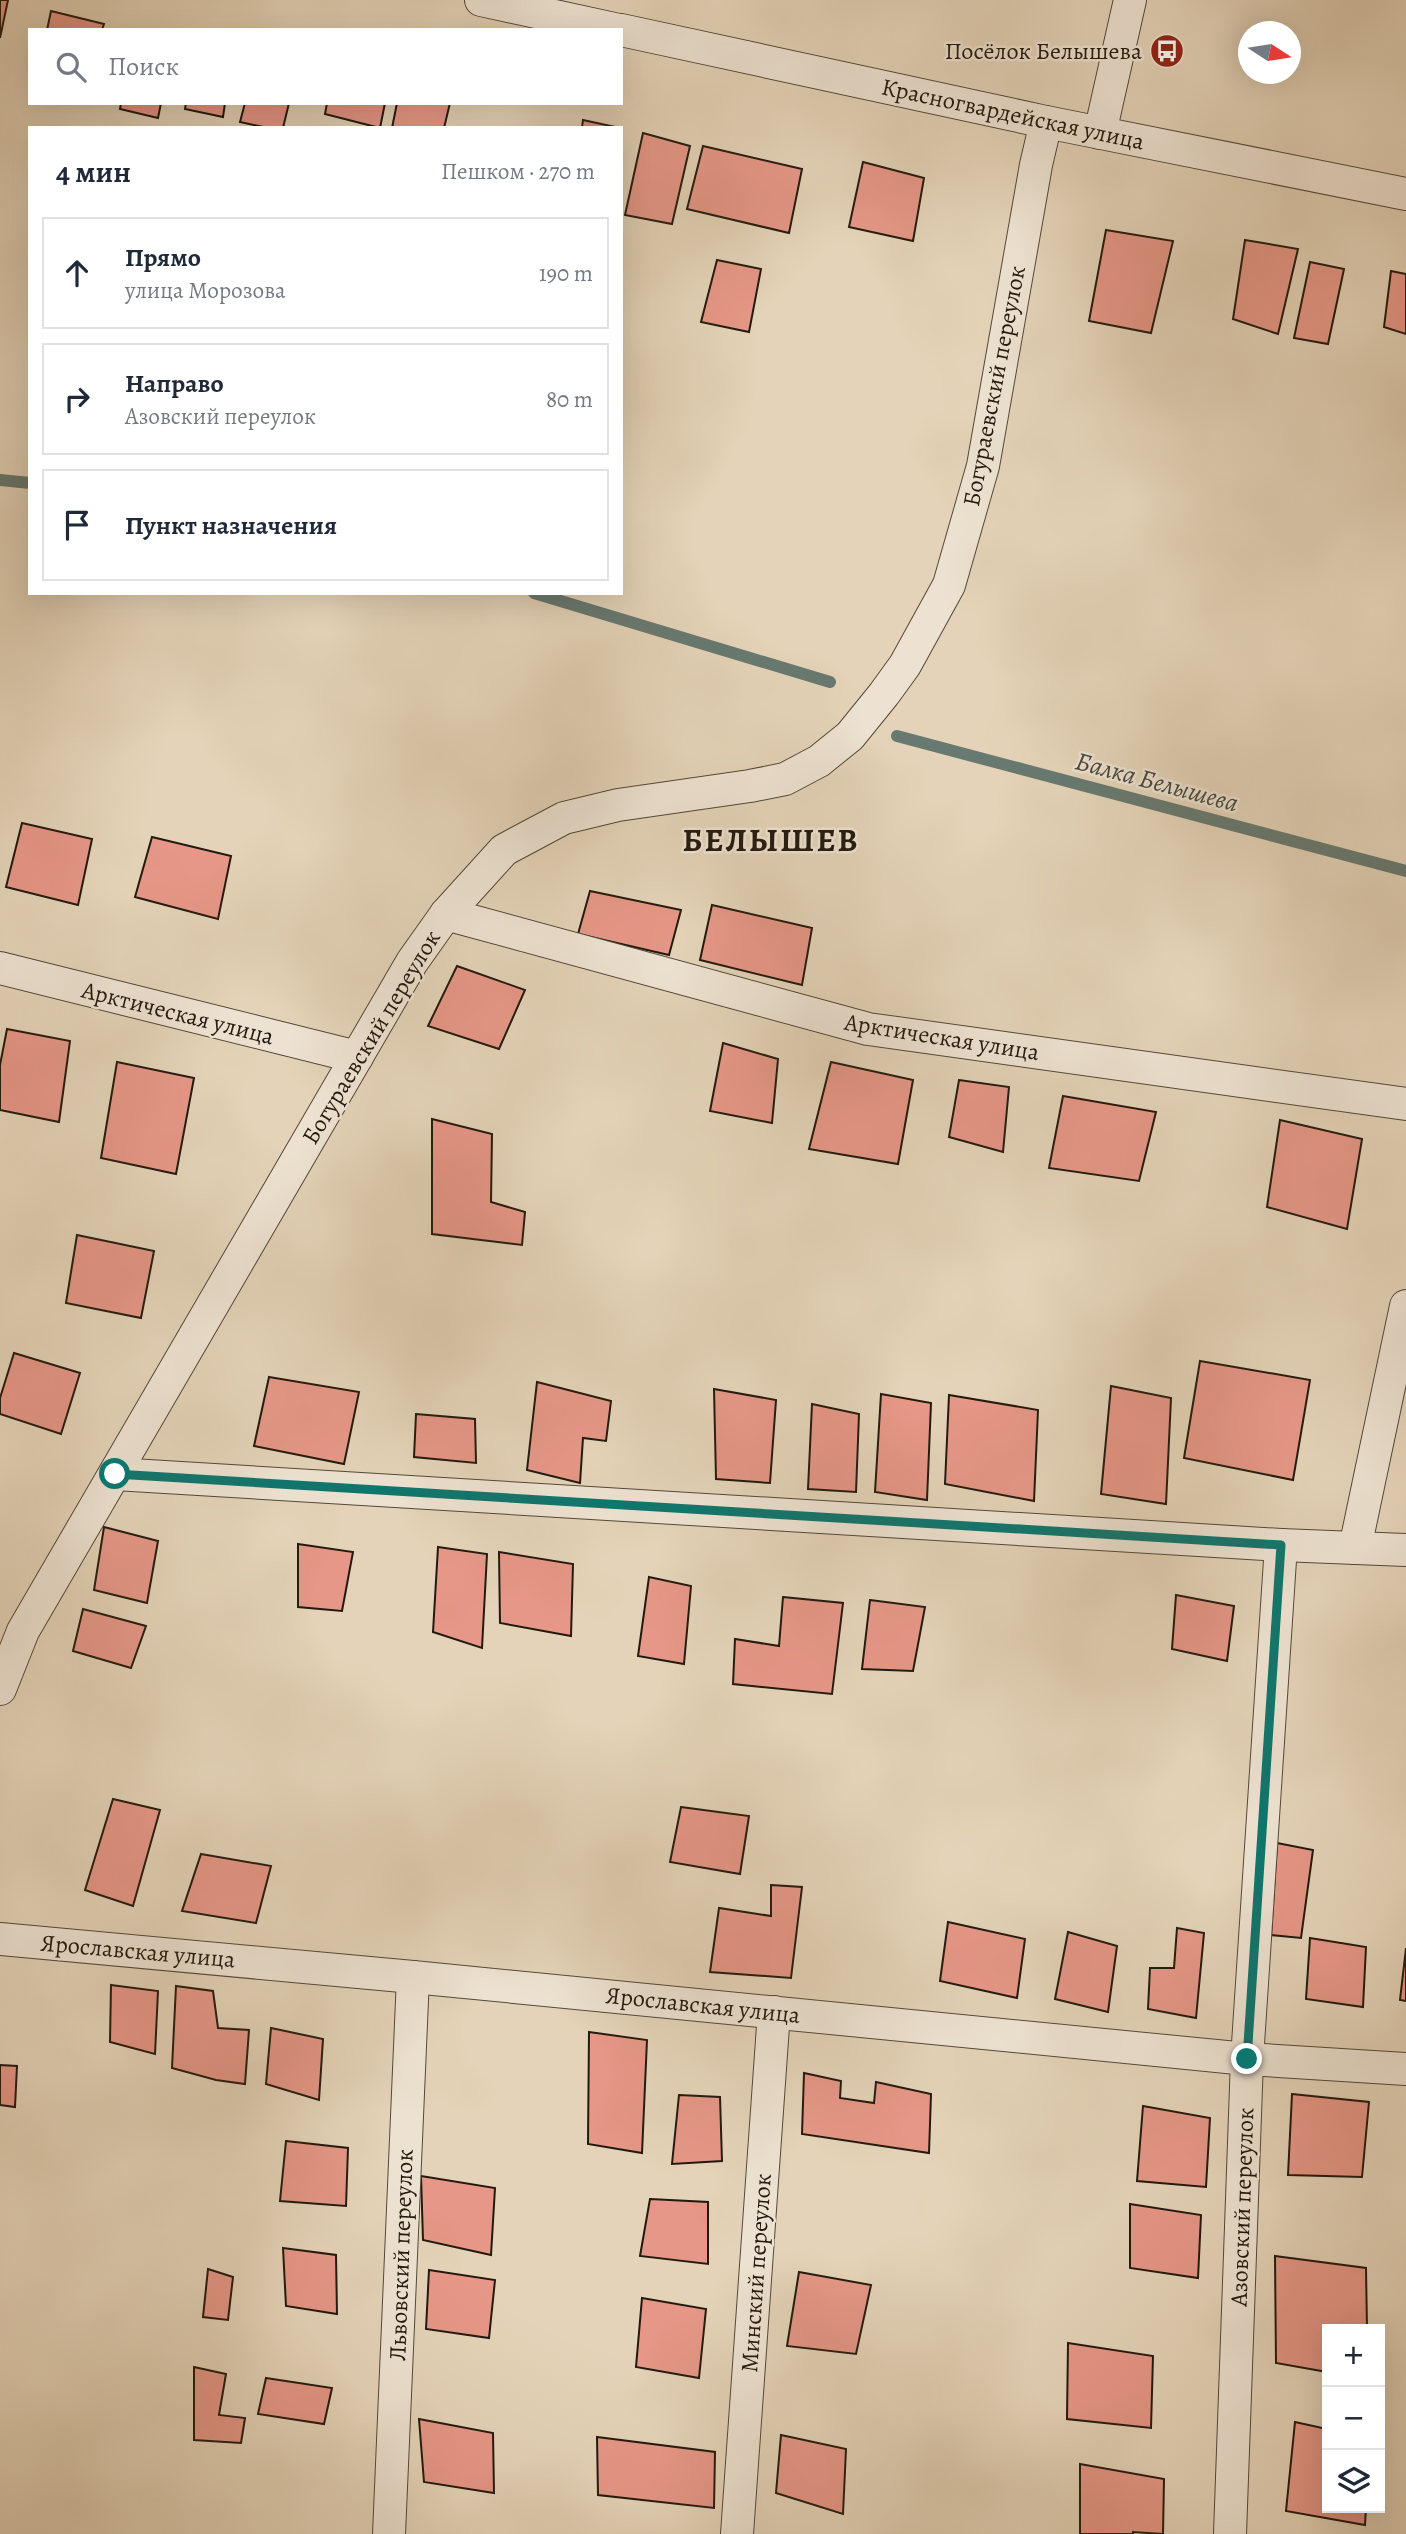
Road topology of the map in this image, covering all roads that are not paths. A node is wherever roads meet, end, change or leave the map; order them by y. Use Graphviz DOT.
graph roads {
  1 [pos="481,0"];
  2 [pos="1129,0"];
  3 [pos="611,28"];
  4 [pos="623,31"];
  5 [pos="1046,122"];
  6 [pos="1100,133"];
  7 [pos="1406,194"];
  8 [pos="446,914"];
  9 [pos="0,968"];
  10 [pos="357,1057"];
  11 [pos="1406,1104"];
  12 [pos="1406,1306"];
  13 [pos="115,1474"];
  14 [pos="1281,1545"];
  15 [pos="1355,1548"];
  16 [pos="1406,1550"];
  17 [pos="12,1629"];
  18 [pos="0,1689"];
  19 [pos="0,1939"];
  20 [pos="412,1977"];
  21 [pos="774,2012"];
  22 [pos="1247,2059"];
  23 [pos="1406,2069"];
  24 [pos="389,2534"];
  25 [pos="737,2534"];
  26 [pos="1230,2534"];
  1 -- 3 [label="street, Красногвардейская улица"];
  2 -- 6 [label="street"];
  4 -- 5 [label="street, Красногвардейская улица"];
  5 -- 6 [label="street, Красногвардейская улица"];
  5 -- 8 [label="street, Богураевский переулок"];
  6 -- 7 [label="street, Красногвардейская улица"];
  8 -- 10 [label="street, Богураевский переулок"];
  8 -- 11 [label="street, Арктическая улица"];
  9 -- 10 [label="street, Арктическая улица"];
  10 -- 13 [label="street, Богураевский переулок"];
  12 -- 15 [label="street"];
  13 -- 14 [label="street"];
  13 -- 17 [label="street, Богураевский переулок"];
  14 -- 15 [label="street"];
  14 -- 22 [label="street, Азовский переулок"];
  15 -- 16 [label="street"];
  17 -- 18 [label="street, Богураевский переулок"];
  19 -- 20 [label="street, Ярославская улица"];
  20 -- 21 [label="street, Ярославская улица"];
  20 -- 24 [label="street, Львовский переулок"];
  21 -- 22 [label="street, Ярославская улица"];
  21 -- 25 [label="street, Минский переулок"];
  22 -- 23 [label="street, Ярославская улица"];
  22 -- 26 [label="street, Азовский переулок"];
}
